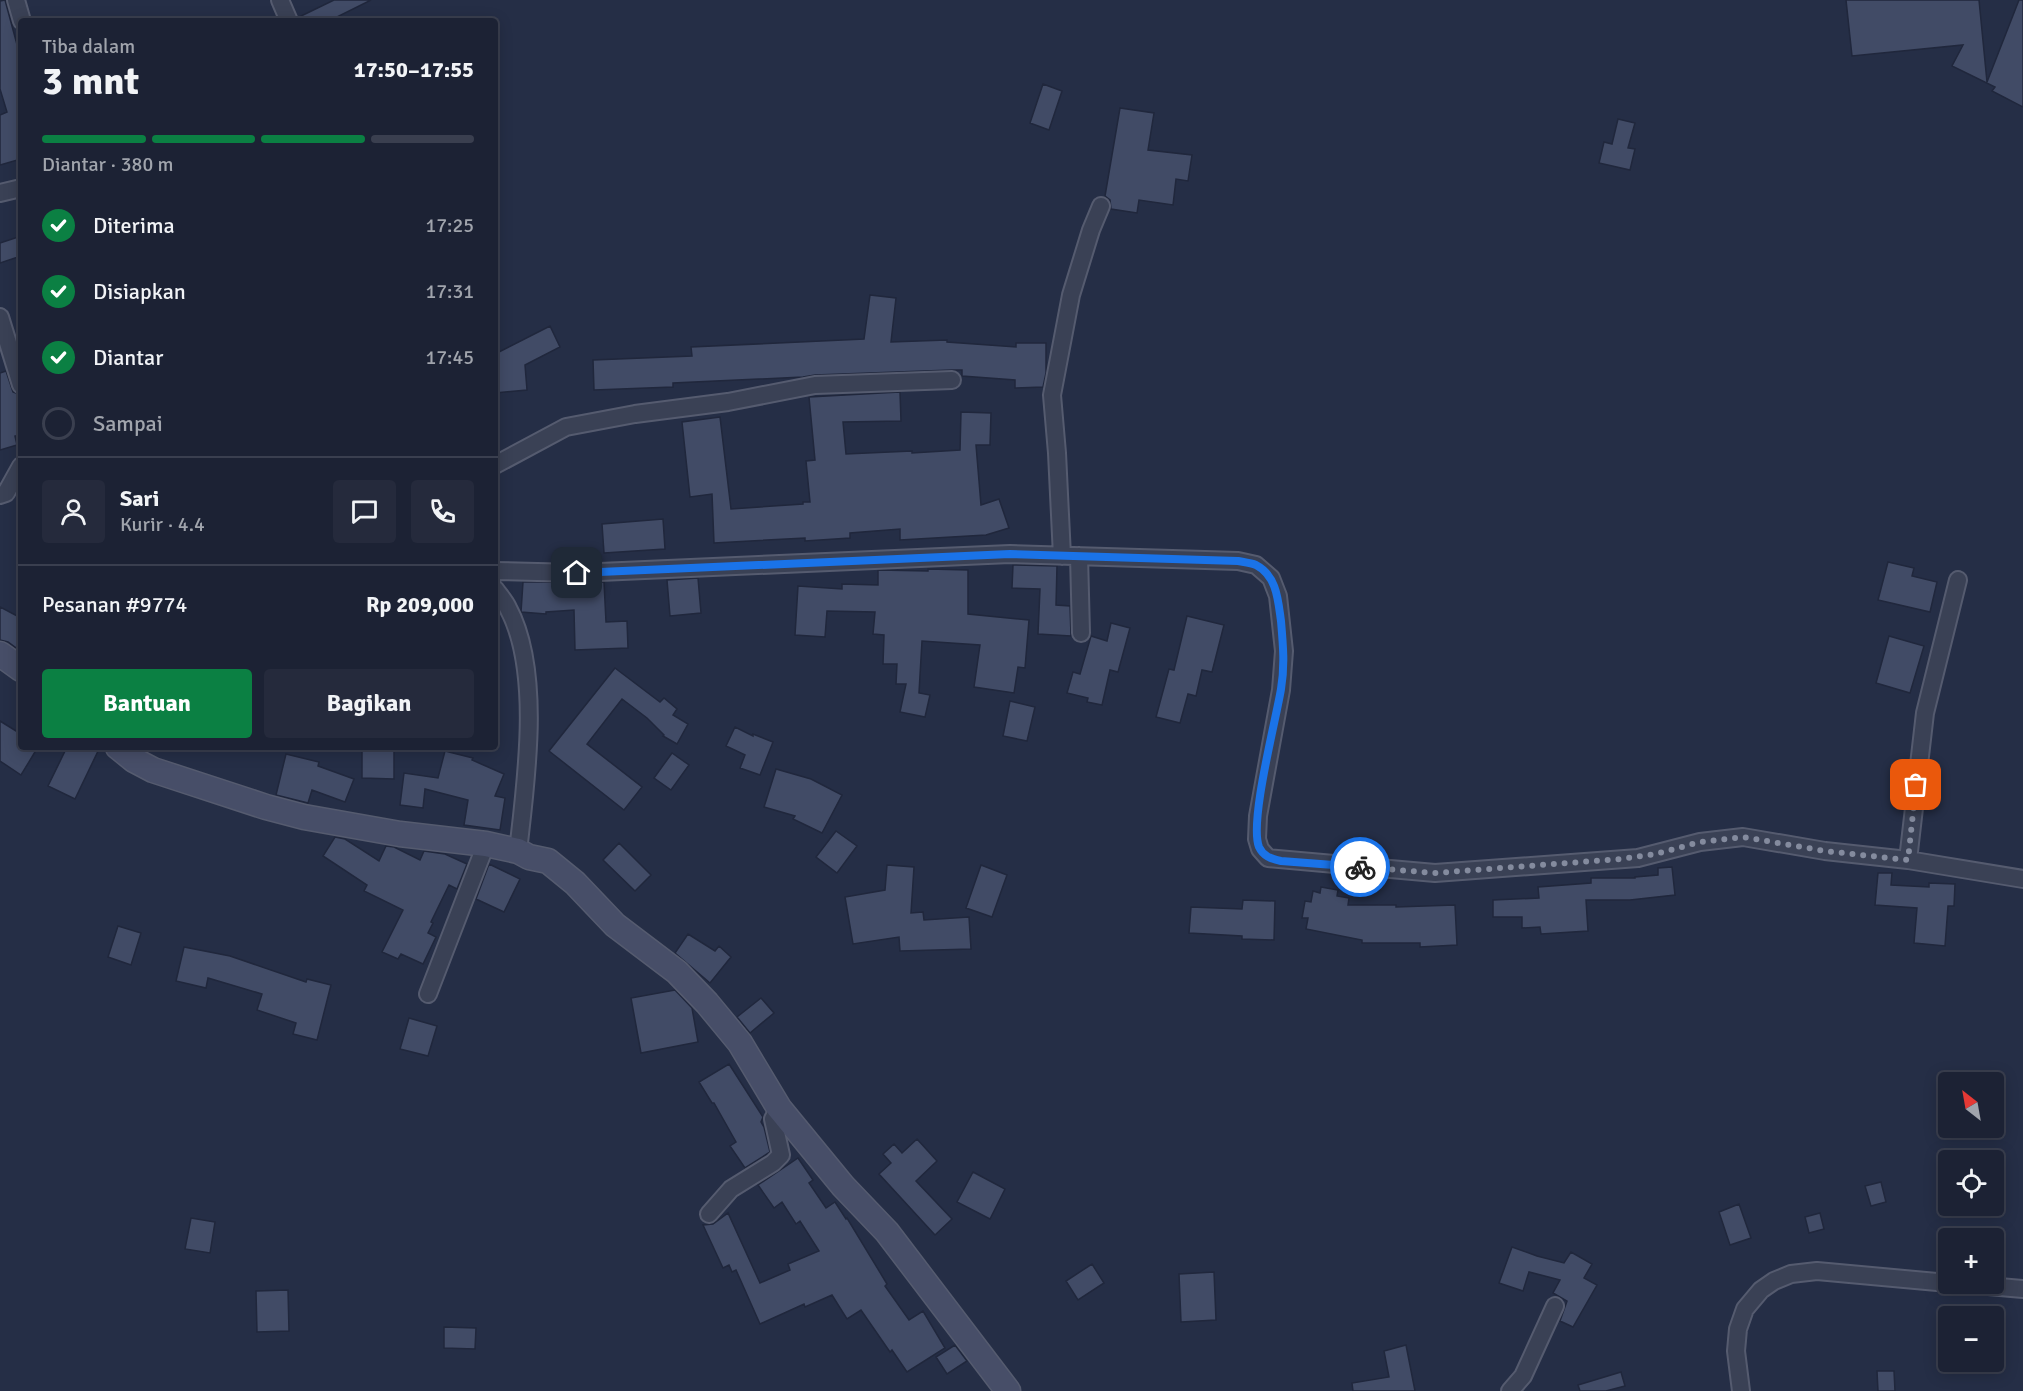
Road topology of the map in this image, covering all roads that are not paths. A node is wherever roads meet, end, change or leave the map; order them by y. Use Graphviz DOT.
graph roads {
  1 [pos="16,0"];
  2 [pos="280,0"];
  3 [pos="21,18"];
  4 [pos="289,18"];
  5 [pos="18,189"];
  6 [pos="0,193"];
  7 [pos="1101,206"];
  8 [pos="0,317"];
  9 [pos="18,375"];
  10 [pos="952,380"];
  11 [pos="498,463"];
  12 [pos="18,471"];
  13 [pos="0,495"];
  14 [pos="1062,556"];
  15 [pos="1079,556"];
  16 [pos="498,570"];
  17 [pos="1958,580"];
  18 [pos="498,593"];
  19 [pos="1082,633"];
  20 [pos="0,654"];
  21 [pos="18,667"];
  22 [pos="122,750"];
  23 [pos="486,844"];
  24 [pos="518,851"];
  25 [pos="1908,860"];
  26 [pos="2023,879"];
  27 [pos="428,994"];
  28 [pos="779,1108"];
  29 [pos="709,1214"];
  30 [pos="1938,1281"];
  31 [pos="2004,1287"];
  32 [pos="2023,1289"];
  33 [pos="1555,1306"];
  34 [pos="1008,1391"];
  35 [pos="1510,1391"];
  36 [pos="1741,1391"];
  1 -- 3 [label="street"];
  2 -- 4 [label="street"];
  5 -- 6 [label="street"];
  7 -- 14 [label="street"];
  8 -- 9 [label="street"];
  10 -- 11 [label="street"];
  12 -- 13 [label="street"];
  14 -- 15 [label="street"];
  14 -- 16 [label="street"];
  15 -- 19 [label="street"];
  15 -- 25 [label="street"];
  17 -- 25 [label="street"];
  18 -- 24 [label="street"];
  20 -- 21 [label="street"];
  22 -- 23 [label="street"];
  23 -- 24 [label="street"];
  23 -- 27 [label="street"];
  24 -- 28 [label="street"];
  25 -- 26 [label="street"];
  28 -- 29 [label="street"];
  28 -- 34 [label="street"];
  30 -- 36 [label="street"];
  31 -- 32 [label="street"];
  33 -- 35 [label="street"];
}
